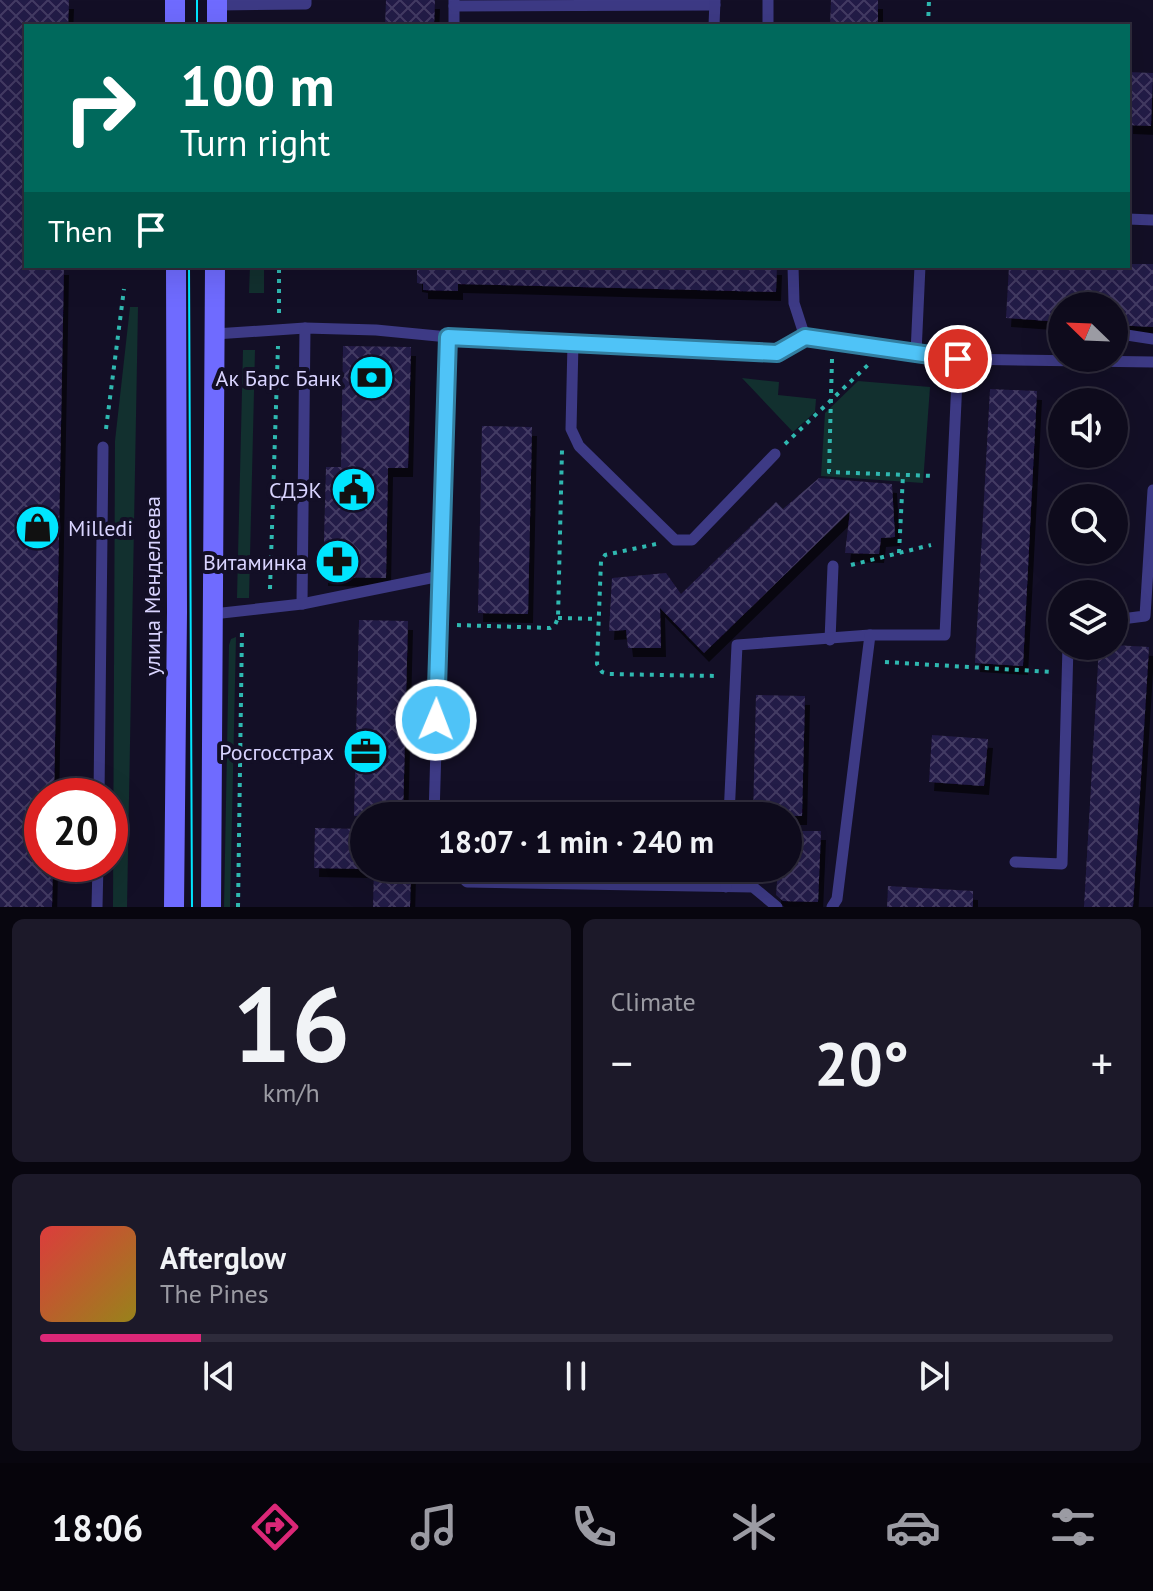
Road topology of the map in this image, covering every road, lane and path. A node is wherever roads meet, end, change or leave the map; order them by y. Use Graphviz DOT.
graph roads {
  1 [pos="175,0"];
  2 [pos="306,0"];
  3 [pos="768,0"];
  4 [pos="929,0"];
  5 [pos="454,3"];
  6 [pos="715,3"];
  7 [pos="217,10"];
  8 [pos="175,24"];
  9 [pos="454,24"];
  10 [pos="714,24"];
  11 [pos="768,24"];
  12 [pos="928,24"];
  13 [pos="1130,219"];
  14 [pos="1153,220"];
  15 [pos="176,268"];
  16 [pos="215,268"];
  17 [pos="279,268"];
  18 [pos="793,268"];
  19 [pos="920,268"];
  20 [pos="124,289"];
  21 [pos="305,328"];
  22 [pos="278,330"];
  23 [pos="215,334"];
  24 [pos="1128,335"];
  25 [pos="448,337"];
  26 [pos="805,337"];
  27 [pos="1153,339"];
  28 [pos="832,341"];
  29 [pos="573,343"];
  30 [pos="885,349"];
  31 [pos="916,353"];
  32 [pos="958,359"];
  33 [pos="1153,362"];
  34 [pos="831,400"];
  35 [pos="574,436"];
  36 [pos="103,447"];
  37 [pos="775,454"];
  38 [pos="903,475"];
  39 [pos="952,477"];
  40 [pos="1153,490"];
  41 [pos="675,540"];
  42 [pos="949,540"];
  43 [pos="899,553"];
  44 [pos="833,566"];
  45 [pos="440,576"];
  46 [pos="302,604"];
  47 [pos="270,608"];
  48 [pos="243,611"];
  49 [pos="213,614"];
  50 [pos="558,618"];
  51 [pos="1128,618"];
  52 [pos="598,619"];
  53 [pos="438,625"];
  54 [pos="870,635"];
  55 [pos="830,640"];
  56 [pos="1067,660"];
  57 [pos="867,661"];
  58 [pos="1067,673"];
  59 [pos="735,676"];
  60 [pos="99,778"];
  61 [pos="434,802"];
  62 [pos="730,802"];
  63 [pos="1015,862"];
  64 [pos="98,882"];
  65 [pos="467,882"];
  66 [pos="726,882"];
  67 [pos="726,887"];
  68 [pos="97,907"];
  69 [pos="174,907"];
  70 [pos="211,907"];
  71 [pos="238,907"];
  72 [pos="777,907"];
  73 [pos="832,907"];
  1 -- 8 [label="main road"];
  2 -- 7 [label="lane"];
  3 -- 11 [label="lane"];
  4 -- 12 [label="path"];
  5 -- 6 [label="lane"];
  5 -- 9 [label="lane"];
  6 -- 10 [label="lane"];
  13 -- 14 [label="lane"];
  15 -- 69 [label="main road, улица Менделеева"];
  16 -- 23 [label="main road"];
  17 -- 22 [label="path"];
  18 -- 26 [label="lane"];
  19 -- 31 [label="lane"];
  20 -- 36 [label="path"];
  21 -- 22 [label="lane"];
  21 -- 25 [label="lane"];
  21 -- 46 [label="lane"];
  22 -- 23 [label="lane"];
  22 -- 47 [label="path"];
  23 -- 49 [label="main road"];
  24 -- 27 [label="lane"];
  25 -- 29 [label="lane"];
  25 -- 45 [label="lane"];
  26 -- 28 [label="lane"];
  26 -- 29 [label="lane"];
  28 -- 30 [label="lane"];
  28 -- 34 [label="path"];
  29 -- 35 [label="lane"];
  30 -- 31 [label="lane"];
  30 -- 34 [label="path"];
  31 -- 32 [label="lane"];
  32 -- 33 [label="lane"];
  32 -- 39 [label="lane"];
  34 -- 37 [label="path"];
  34 -- 38 [label="path"];
  35 -- 41 [label="lane"];
  35 -- 50 [label="path"];
  36 -- 60 [label="lane"];
  37 -- 41 [label="lane"];
  38 -- 39 [label="path"];
  38 -- 43 [label="path"];
  39 -- 42 [label="lane"];
  40 -- 51 [label="lane"];
  41 -- 52 [label="path"];
  42 -- 43 [label="path"];
  42 -- 54 [label="lane"];
  43 -- 44 [label="path"];
  44 -- 55 [label="lane"];
  45 -- 46 [label="lane"];
  45 -- 53 [label="lane"];
  46 -- 47 [label="lane"];
  47 -- 48 [label="lane"];
  48 -- 49 [label="lane"];
  48 -- 71 [label="path"];
  49 -- 70 [label="main road"];
  50 -- 52 [label="path"];
  50 -- 53 [label="path"];
  52 -- 59 [label="path"];
  53 -- 61 [label="lane"];
  54 -- 55 [label="lane"];
  54 -- 57 [label="lane"];
  55 -- 59 [label="lane"];
  56 -- 58 [label="lane"];
  57 -- 58 [label="path"];
  57 -- 73 [label="lane"];
  58 -- 63 [label="lane"];
  59 -- 62 [label="lane"];
  64 -- 68 [label="lane"];
  65 -- 67 [label="lane"];
  66 -- 67 [label="lane"];
  67 -- 72 [label="lane"];
}
